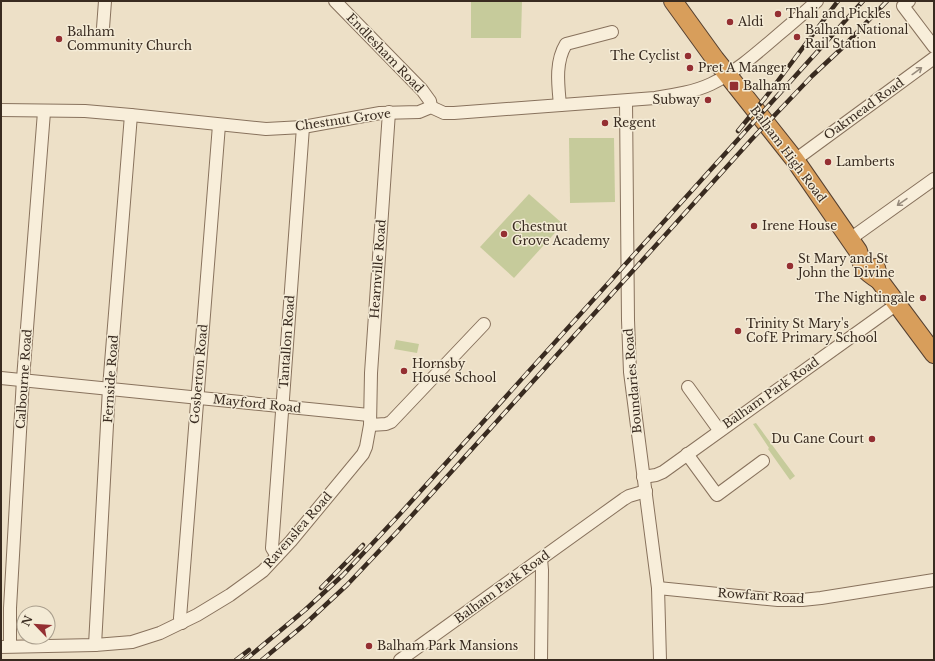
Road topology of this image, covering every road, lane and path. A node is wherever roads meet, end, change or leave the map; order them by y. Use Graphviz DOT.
graph roads {
  1 [pos="105,1"];
  2 [pos="335,1"];
  3 [pos="672,1"];
  4 [pos="817,1"];
  5 [pos="909,1"];
  6 [pos="103,28"];
  7 [pos="612,32"];
  8 [pos="934,47"];
  9 [pos="934,58"];
  10 [pos="728,75"];
  11 [pos="626,101"];
  12 [pos="560,105"];
  13 [pos="431,107"];
  14 [pos="1,110"];
  15 [pos="44,112"];
  16 [pos="389,112"];
  17 [pos="131,115"];
  18 [pos="219,125"];
  19 [pos="304,126"];
  20 [pos="795,160"];
  21 [pos="934,179"];
  22 [pos="854,245"];
  23 [pos="897,304"];
  24 [pos="484,324"];
  25 [pos="934,354"];
  26 [pos="1,378"];
  27 [pos="23,379"];
  28 [pos="688,387"];
  29 [pos="109,388"];
  30 [pos="197,398"];
  31 [pos="282,407"];
  32 [pos="370,420"];
  33 [pos="719,430"];
  34 [pos="686,454"];
  35 [pos="763,461"];
  36 [pos="644,477"];
  37 [pos="646,491"];
  38 [pos="277,556"];
  39 [pos="541,559"];
  40 [pos="934,580"];
  41 [pos="658,588"];
  42 [pos="182,623"];
  43 [pos="95,645"];
  44 [pos="6,646"];
  45 [pos="400,660"];
  46 [pos="541,660"];
  47 [pos="660,660"];
  1 -- 6 [label="street"];
  2 -- 13 [label="street, Endlesham Road"];
  3 -- 10 [label="highway, Balham High Road"];
  4 -- 10 [label="street"];
  5 -- 8 [label="street"];
  7 -- 12 [label="street"];
  20 -- 9 [label="street, Oakmead Road, one-way"];
  10 -- 11 [label="street"];
  10 -- 20 [label="highway, Balham High Road"];
  11 -- 12 [label="street"];
  11 -- 36 [label="street, Boundaries Road"];
  12 -- 13 [label="street"];
  13 -- 16 [label="street, Chestnut Grove"];
  14 -- 15 [label="street, Chestnut Grove"];
  15 -- 17 [label="street, Chestnut Grove"];
  15 -- 27 [label="street, Calbourne Road"];
  16 -- 19 [label="street, Chestnut Grove"];
  16 -- 32 [label="street, Hearnville Road"];
  17 -- 18 [label="street, Chestnut Grove"];
  17 -- 29 [label="street, Fernside Road"];
  18 -- 19 [label="street, Chestnut Grove"];
  18 -- 30 [label="street, Gosberton Road"];
  19 -- 31 [label="street, Tantallon Road"];
  20 -- 22 [label="highway, Balham High Road"];
  21 -- 22 [label="street, one-way"];
  22 -- 23 [label="highway, Balham High Road"];
  23 -- 25 [label="highway, Balham High Road"];
  23 -- 33 [label="street, Balham Park Road"];
  24 -- 32 [label="street"];
  26 -- 27 [label="street, Mayford Road"];
  27 -- 29 [label="street, Mayford Road"];
  27 -- 44 [label="street, Calbourne Road"];
  28 -- 33 [label="street"];
  29 -- 30 [label="street, Mayford Road"];
  29 -- 43 [label="street, Fernside Road"];
  30 -- 31 [label="street, Mayford Road"];
  30 -- 42 [label="street, Gosberton Road"];
  31 -- 32 [label="street, Mayford Road"];
  31 -- 38 [label="street, Tantallon Road"];
  32 -- 38 [label="street, Ravenslea Road"];
  33 -- 34 [label="street, Balham Park Road"];
  34 -- 35 [label="street"];
  34 -- 36 [label="street, Balham Park Road"];
  36 -- 37 [label="street, Boundaries Road"];
  37 -- 39 [label="street, Balham Park Road"];
  37 -- 41 [label="street, Boundaries Road"];
  38 -- 42 [label="street, Ravenslea Road"];
  39 -- 45 [label="street, Balham Park Road"];
  39 -- 46 [label="street"];
  40 -- 41 [label="street, Rowfant Road"];
  41 -- 47 [label="street, Boundaries Road"];
  42 -- 43 [label="street, Ravenslea Road"];
  43 -- 44 [label="street, Ravenslea Road"];
}
